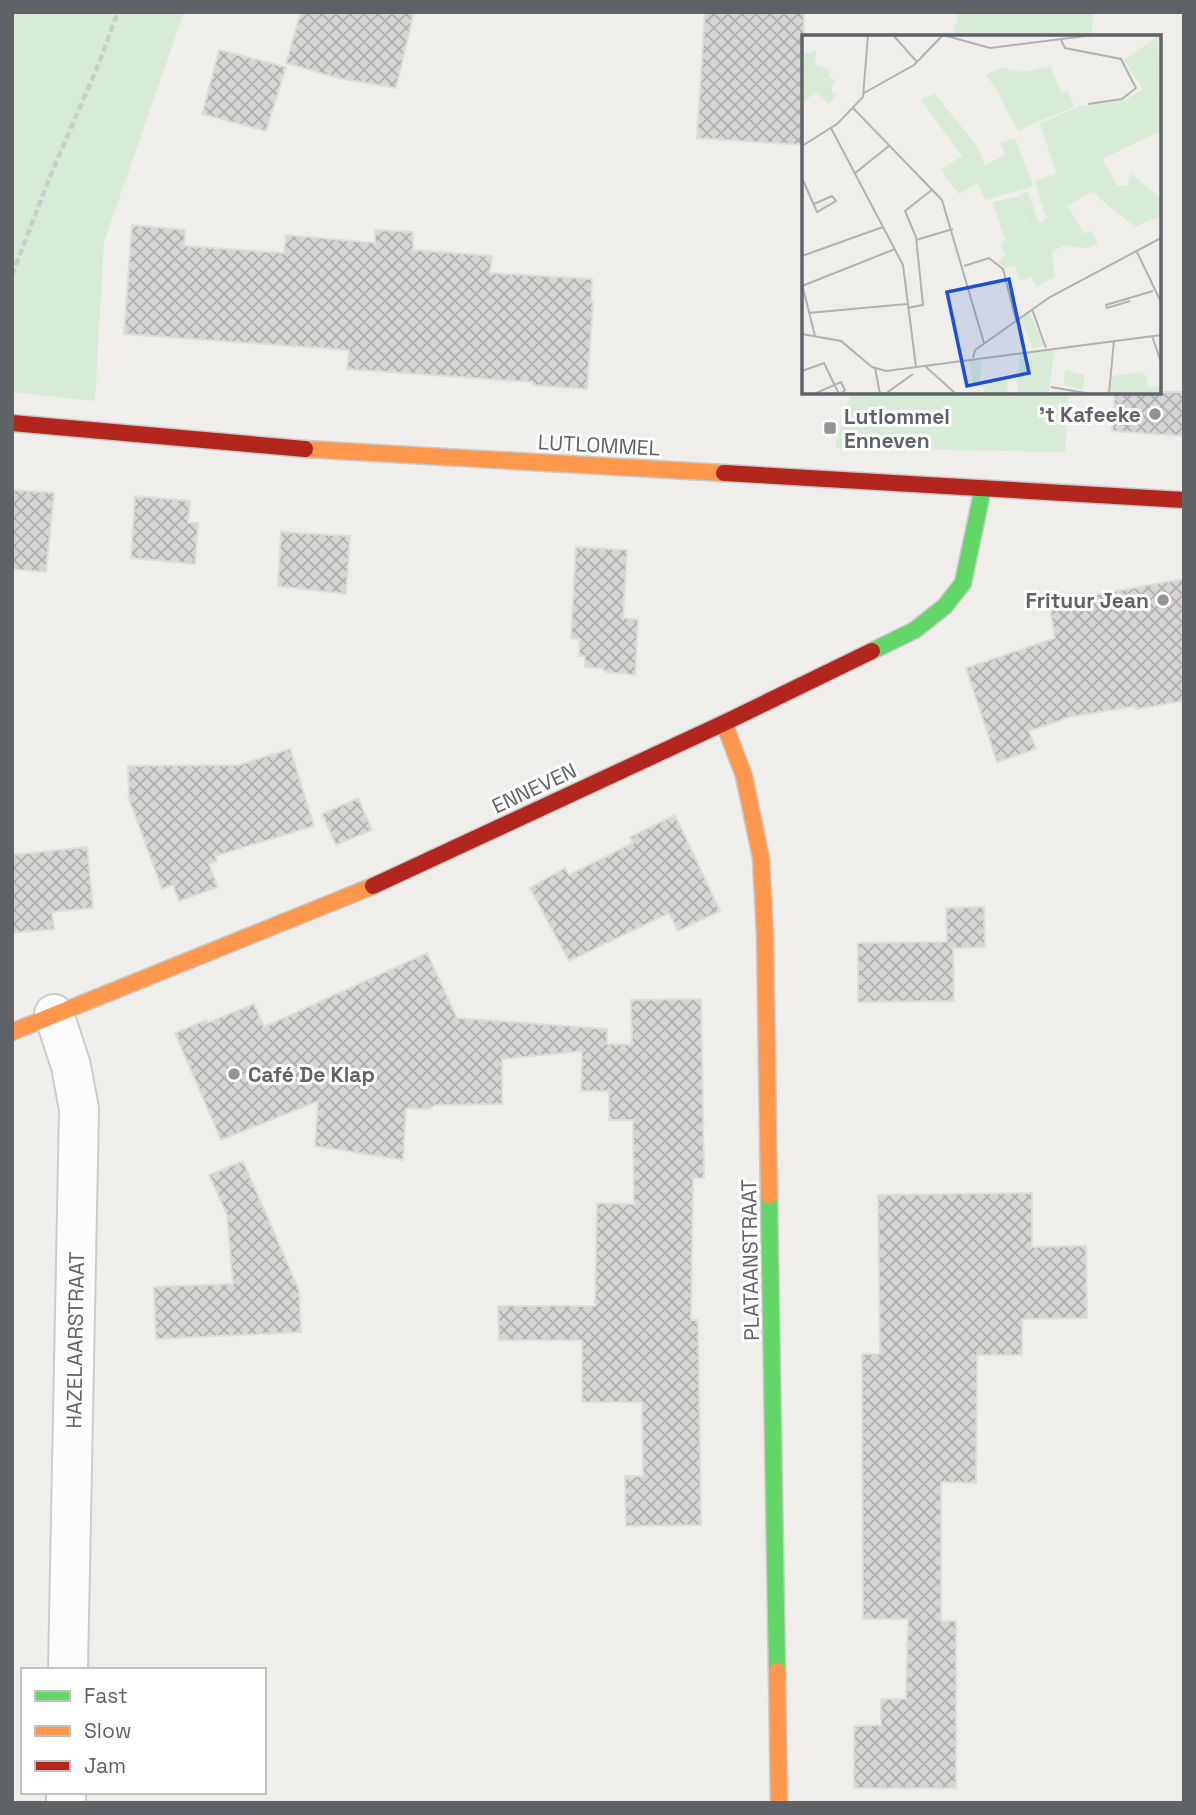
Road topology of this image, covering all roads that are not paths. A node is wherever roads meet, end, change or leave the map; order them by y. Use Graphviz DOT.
graph roads {
  1 [pos="12,423"];
  2 [pos="983,488"];
  3 [pos="1184,500"];
  4 [pos="724,723"];
  5 [pos="54,1014"];
  6 [pos="12,1032"];
  7 [pos="68,1668"];
  8 [pos="779,1803"];
  1 -- 2 [label="street, LUTLOMMEL"];
  2 -- 3 [label="street, LUTLOMMEL"];
  2 -- 4 [label="street, ENNEVEN"];
  4 -- 5 [label="street, ENNEVEN"];
  4 -- 8 [label="street, PLATAANSTRAAT"];
  5 -- 6 [label="street, ENNEVEN"];
  5 -- 7 [label="street, HAZELAARSTRAAT"];
}
